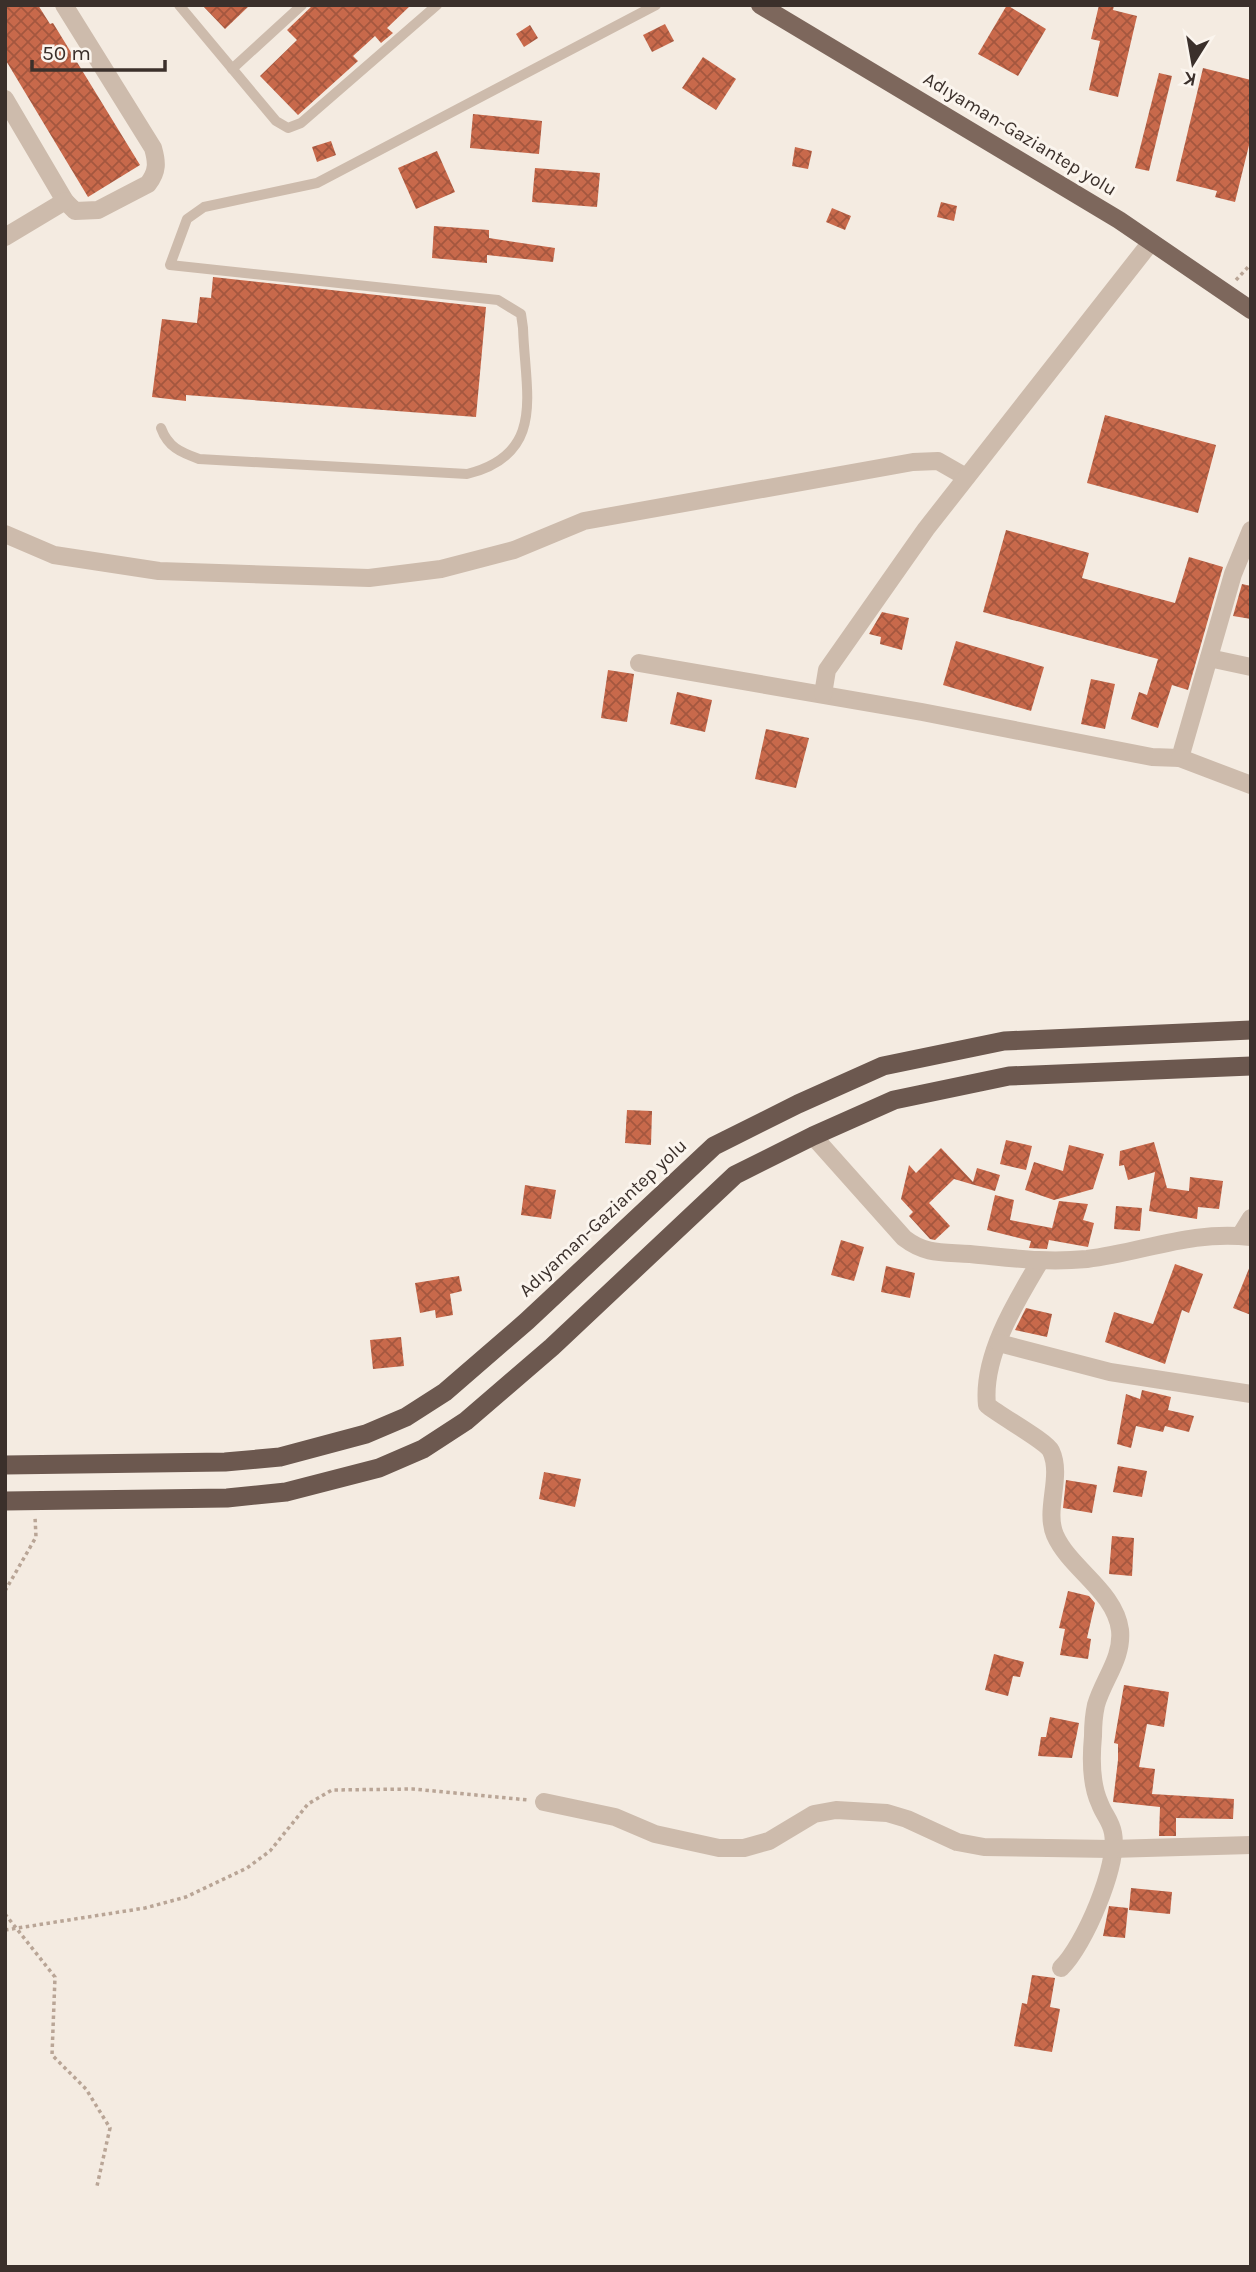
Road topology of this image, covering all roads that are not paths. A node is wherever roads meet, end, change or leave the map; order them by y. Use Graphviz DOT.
graph roads {
  1 [pos="64,5"];
  2 [pos="179,5"];
  3 [pos="302,5"];
  4 [pos="437,5"];
  5 [pos="656,5"];
  6 [pos="760,5"];
  7 [pos="232,69"];
  8 [pos="5,99"];
  9 [pos="65,201"];
  10 [pos="5,236"];
  11 [pos="1151,242"];
  12 [pos="1251,310"];
  13 [pos="161,428"];
  14 [pos="966,477"];
  15 [pos="1251,530"];
  16 [pos="5,534"];
  17 [pos="1247,550"];
  18 [pos="1209,658"];
  19 [pos="639,663"];
  20 [pos="1251,667"];
  21 [pos="823,694"];
  22 [pos="1180,758"];
  23 [pos="1251,785"];
  24 [pos="1251,1030"];
  25 [pos="1251,1066"];
  26 [pos="813,1136"];
  27 [pos="1251,1218"];
  28 [pos="1245,1236"];
  29 [pos="1038,1263"];
  30 [pos="999,1343"];
  31 [pos="1251,1394"];
  32 [pos="5,1465"];
  33 [pos="5,1501"];
  34 [pos="544,1802"];
  35 [pos="1251,1845"];
  36 [pos="1111,1849"];
  37 [pos="1060,1968"];
  1 -- 9 [label="street"];
  2 -- 7 [label="lane"];
  3 -- 7 [label="lane"];
  4 -- 7 [label="lane"];
  5 -- 13 [label="lane"];
  6 -- 11 [label="main road, Adıyaman-Gaziantep yolu"];
  8 -- 9 [label="street"];
  9 -- 10 [label="street"];
  11 -- 12 [label="main road, Adıyaman-Gaziantep yolu"];
  11 -- 14 [label="street"];
  14 -- 16 [label="street"];
  14 -- 21 [label="street"];
  15 -- 17 [label="street"];
  17 -- 18 [label="street"];
  18 -- 20 [label="street"];
  18 -- 22 [label="street"];
  19 -- 21 [label="street"];
  21 -- 22 [label="street"];
  22 -- 23 [label="street"];
  24 -- 32 [label="highway, Adıyaman-Gaziantep yolu"];
  25 -- 26 [label="highway"];
  26 -- 29 [label="street"];
  26 -- 33 [label="highway"];
  27 -- 28 [label="street"];
  28 -- 29 [label="street"];
  29 -- 30 [label="street"];
  30 -- 31 [label="street"];
  30 -- 36 [label="street"];
  34 -- 36 [label="street"];
  35 -- 36 [label="street"];
  36 -- 37 [label="street"];
}
